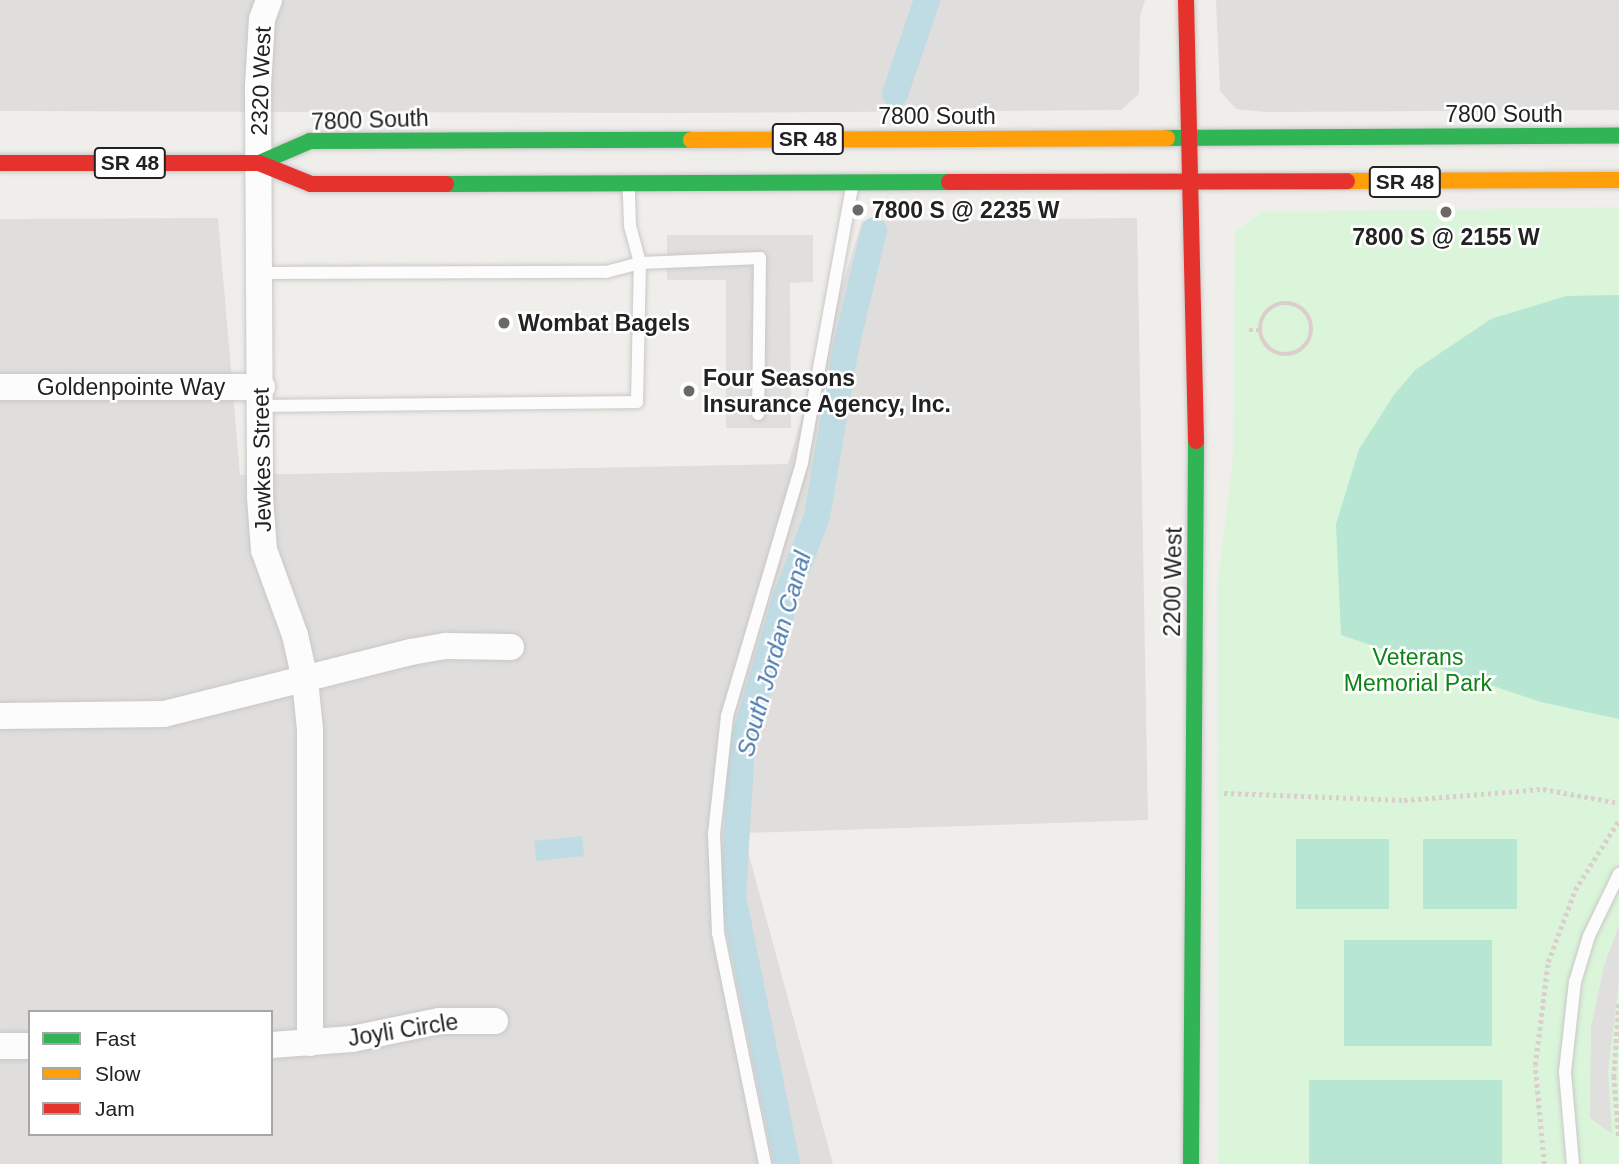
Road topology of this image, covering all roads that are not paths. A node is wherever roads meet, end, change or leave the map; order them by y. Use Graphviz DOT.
graph roads {
  1 [pos="269,0"];
  2 [pos="1186,0"];
  3 [pos="1619,136"];
  4 [pos="1188,138"];
  5 [pos="0,163"];
  6 [pos="259,163"];
  7 [pos="1619,180"];
  8 [pos="852,183"];
  9 [pos="1190,183"];
  10 [pos="629,184"];
  11 [pos="640,263"];
  12 [pos="261,273"];
  13 [pos="0,387"];
  14 [pos="261,396"];
  15 [pos="758,414"];
  16 [pos="511,647"];
  17 [pos="305,680"];
  18 [pos="0,716"];
  19 [pos="1619,874"];
  20 [pos="495,1021"];
  21 [pos="310,1043"];
  22 [pos="273,1045"];
  23 [pos="0,1046"];
  24 [pos="28,1046"];
  25 [pos="765,1164"];
  26 [pos="1191,1164"];
  27 [pos="1573,1164"];
  1 -- 6 [label="street, 2320 West"];
  2 -- 4 [label="main road, 2200 West"];
  3 -- 4 [label="main road, 7800 South / SR 48"];
  4 -- 6 [label="main road, 7800 South / SR 48"];
  4 -- 9 [label="main road, 2200 West"];
  5 -- 6 [label="main road, 7800 South / SR 48"];
  6 -- 10 [label="main road, 7800 South / SR 48"];
  6 -- 12 [label="street, Jewkes Street"];
  7 -- 9 [label="main road, 7800 South / SR 48"];
  8 -- 9 [label="main road, 7800 South / SR 48"];
  8 -- 10 [label="main road, 7800 South / SR 48"];
  8 -- 25 [label="lane"];
  9 -- 26 [label="main road, 2200 West"];
  10 -- 11 [label="lane"];
  11 -- 12 [label="lane"];
  11 -- 14 [label="lane"];
  11 -- 15 [label="lane"];
  12 -- 14 [label="street, Jewkes Street"];
  13 -- 14 [label="street, Goldenpointe Way"];
  14 -- 17 [label="street, Jewkes Street"];
  16 -- 17 [label="street"];
  17 -- 18 [label="street"];
  17 -- 21 [label="street, Jewkes Street"];
  19 -- 27 [label="lane"];
  20 -- 21 [label="street, Joyli Circle"];
  21 -- 22 [label="street, Joyli Circle"];
  23 -- 24 [label="street"];
}
